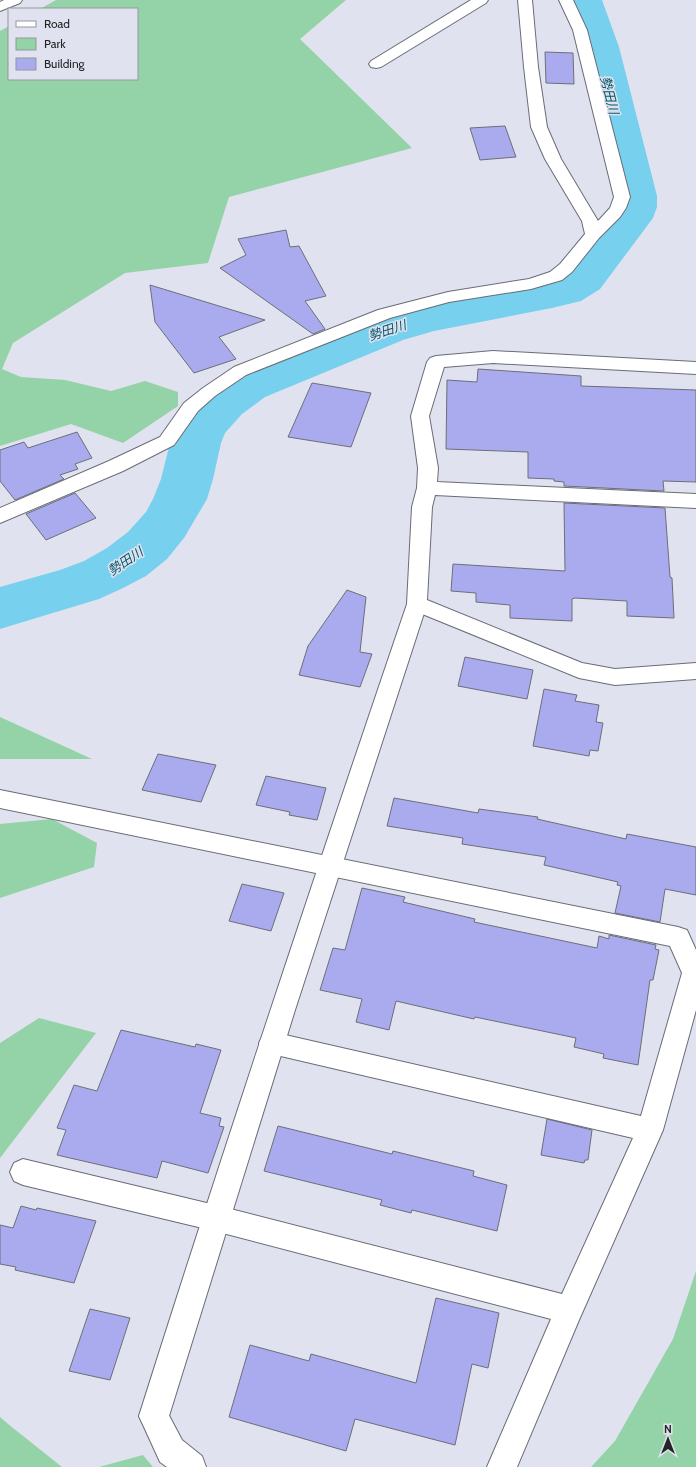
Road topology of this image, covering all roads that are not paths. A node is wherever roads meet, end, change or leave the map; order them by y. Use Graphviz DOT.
graph roads {
  1 [pos="14,0"];
  2 [pos="482,0"];
  3 [pos="525,0"];
  4 [pos="566,0"];
  5 [pos="0,7"];
  6 [pos="376,64"];
  7 [pos="593,234"];
  8 [pos="696,368"];
  9 [pos="427,488"];
  10 [pos="696,501"];
  11 [pos="0,516"];
  12 [pos="417,604"];
  13 [pos="696,671"];
  14 [pos="0,799"];
  15 [pos="329,865"];
  16 [pos="272,1043"];
  17 [pos="650,1130"];
  18 [pos="23,1172"];
  19 [pos="216,1218"];
  20 [pos="569,1310"];
  21 [pos="191,1467"];
  22 [pos="502,1467"];
  1 -- 5 [label="street"];
  2 -- 6 [label="street"];
  3 -- 7 [label="street"];
  4 -- 7 [label="street"];
  7 -- 11 [label="street"];
  8 -- 9 [label="street"];
  9 -- 10 [label="street"];
  9 -- 12 [label="street"];
  12 -- 13 [label="street"];
  12 -- 15 [label="street"];
  14 -- 15 [label="street"];
  15 -- 16 [label="street"];
  15 -- 17 [label="street"];
  16 -- 17 [label="street"];
  16 -- 19 [label="street"];
  17 -- 20 [label="street"];
  18 -- 19 [label="street"];
  19 -- 20 [label="street"];
  19 -- 21 [label="street"];
  20 -- 22 [label="street"];
}
